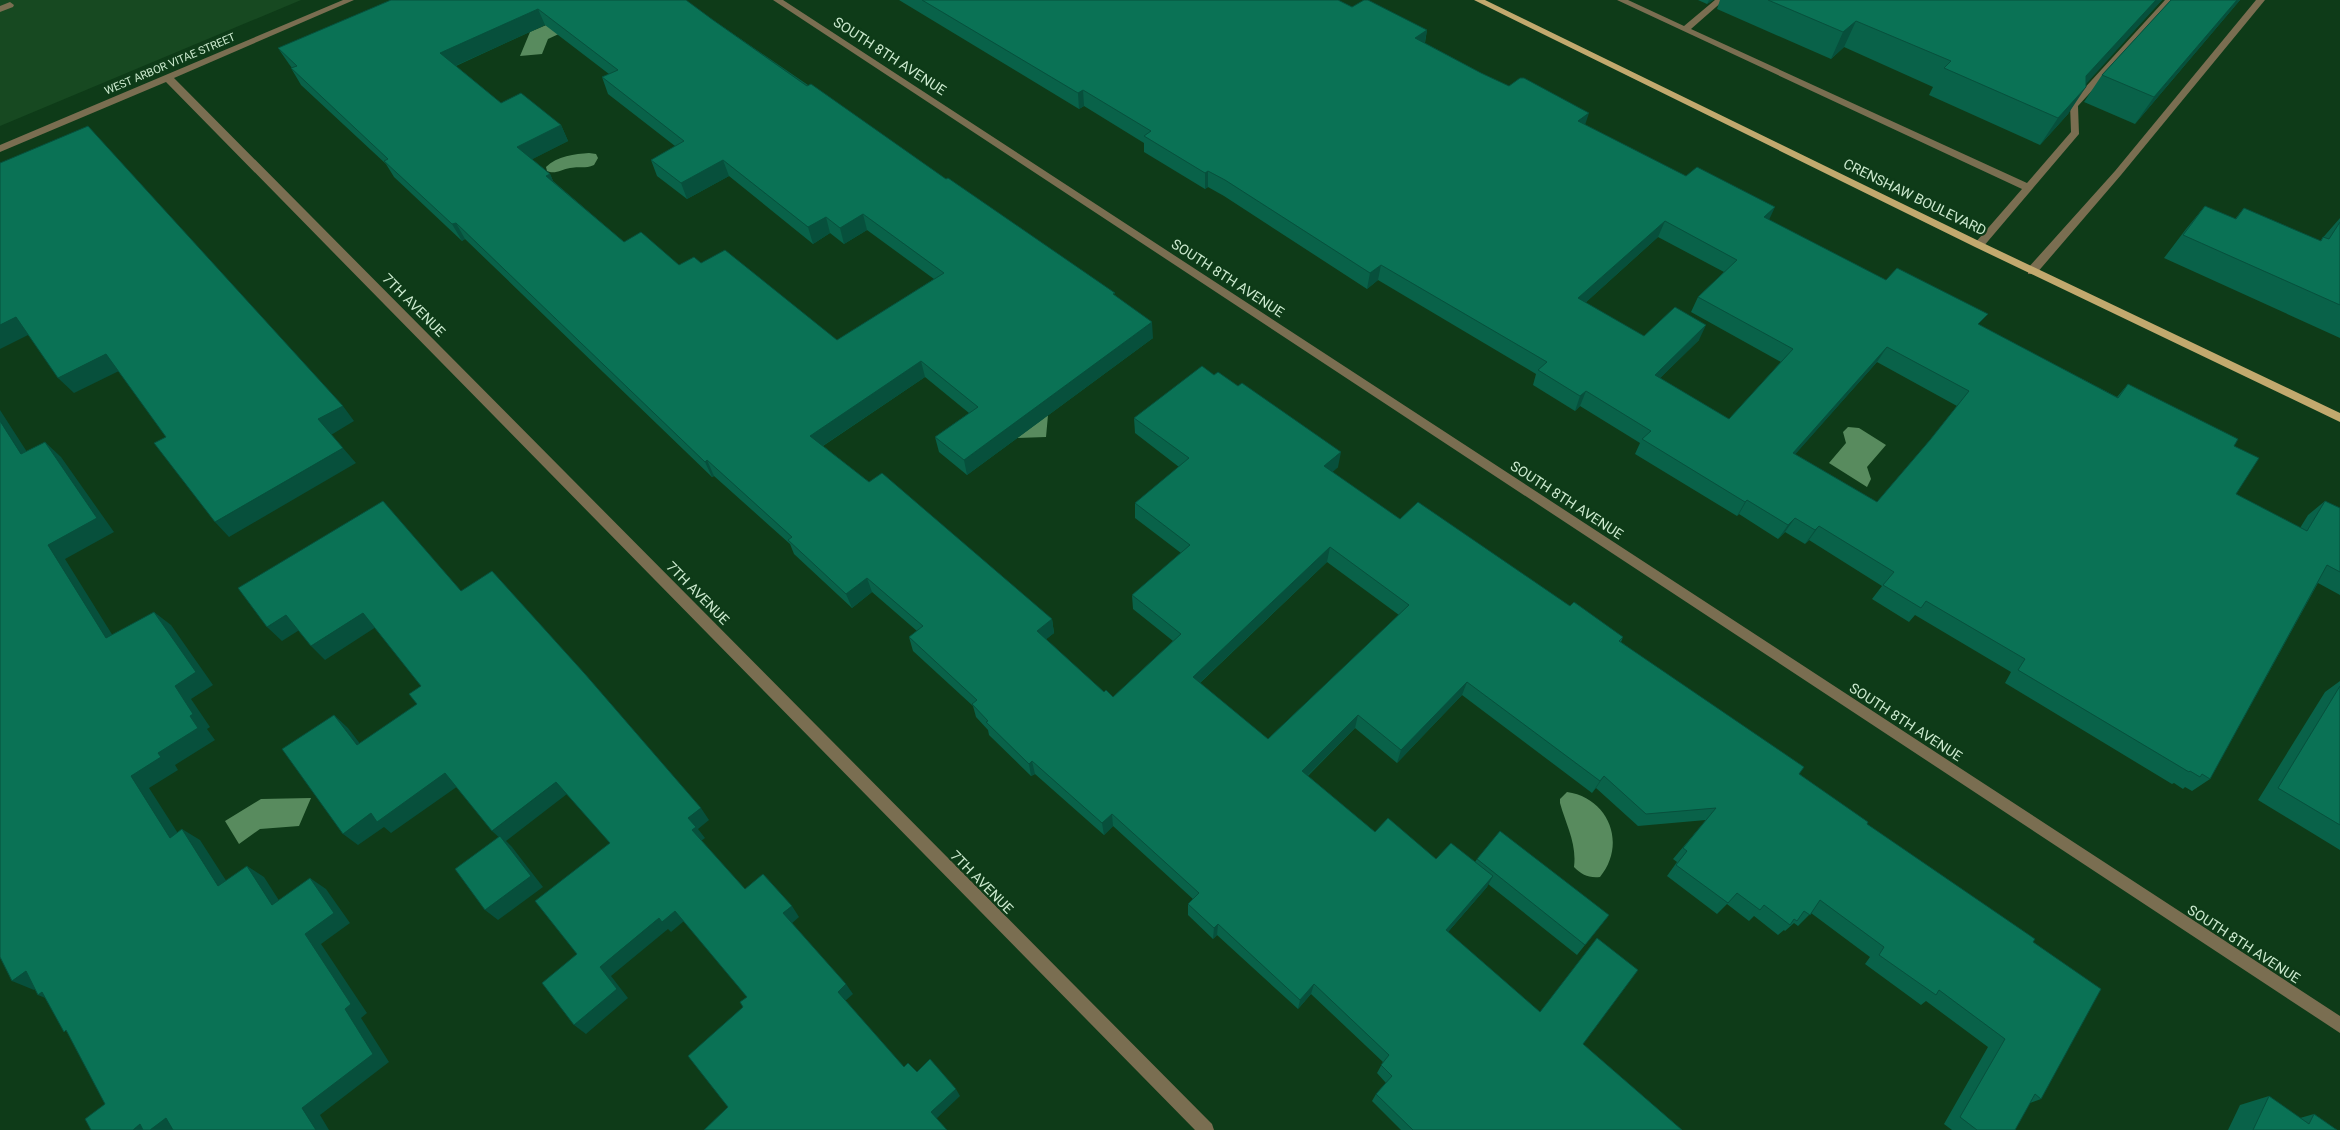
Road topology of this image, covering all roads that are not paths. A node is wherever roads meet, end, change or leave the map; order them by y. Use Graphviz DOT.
graph roads {
  1 [pos="350,0"];
  2 [pos="777,0"];
  3 [pos="1478,0"];
  4 [pos="1622,0"];
  5 [pos="1720,0"];
  6 [pos="2170,0"];
  7 [pos="2261,0"];
  8 [pos="10,5"];
  9 [pos="0,9"];
  10 [pos="1685,28"];
  11 [pos="168,78"];
  12 [pos="0,149"];
  13 [pos="2028,188"];
  14 [pos="1979,245"];
  15 [pos="2032,271"];
  16 [pos="2340,418"];
  17 [pos="2340,1025"];
  18 [pos="1206,1130"];
  1 -- 11 [label="street, WEST ARBOR VITAE STREET"];
  2 -- 17 [label="street, SOUTH 8TH AVENUE"];
  3 -- 14 [label="main road, CRENSHAW BOULEVARD"];
  4 -- 10 [label="street"];
  5 -- 10 [label="street"];
  6 -- 13 [label="street"];
  7 -- 15 [label="street"];
  8 -- 9 [label="street"];
  10 -- 13 [label="street"];
  11 -- 12 [label="street, WEST ARBOR VITAE STREET"];
  11 -- 18 [label="street, 7TH AVENUE"];
  13 -- 14 [label="street"];
  14 -- 15 [label="main road, CRENSHAW BOULEVARD"];
  15 -- 16 [label="main road, CRENSHAW BOULEVARD"];
}
